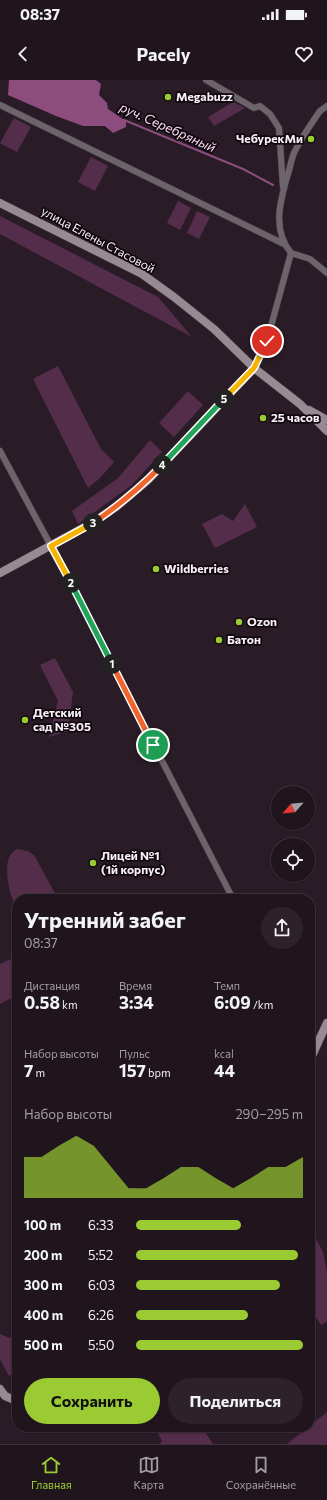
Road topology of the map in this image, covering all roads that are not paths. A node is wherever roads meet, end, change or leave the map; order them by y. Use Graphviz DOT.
graph roads {
  1 [pos="206,80"];
  2 [pos="0,105"];
  3 [pos="327,106"];
  4 [pos="283,191"];
  5 [pos="0,203"];
  6 [pos="284,244"];
  7 [pos="291,253"];
  8 [pos="327,273"];
  9 [pos="254,368"];
  10 [pos="300,404"];
  11 [pos="327,420"];
  12 [pos="327,432"];
  13 [pos="0,451"];
  14 [pos="51,546"];
  15 [pos="0,573"];
  16 [pos="230,894"];
  17 [pos="327,1023"];
  18 [pos="315,1041"];
  19 [pos="0,1389"];
  20 [pos="12,1399"];
  1 -- 4 [label="street"];
  2 -- 6 [label="street"];
  3 -- 4 [label="street"];
  4 -- 6 [label="street"];
  5 -- 9 [label="main road, улица Елены Стасовой"];
  6 -- 7 [label="street"];
  7 -- 8 [label="street"];
  7 -- 9 [label="street"];
  9 -- 10 [label="main road, улица Елены Стасовой"];
  9 -- 14 [label="main road"];
  10 -- 11 [label="main road, улица Елены Стасовой"];
  10 -- 12 [label="main road, улица Елены Стасовой"];
  13 -- 14 [label="street"];
  14 -- 15 [label="main road"];
  14 -- 16 [label="street"];
  17 -- 18 [label="main road"];
  19 -- 20 [label="main road"];
}
